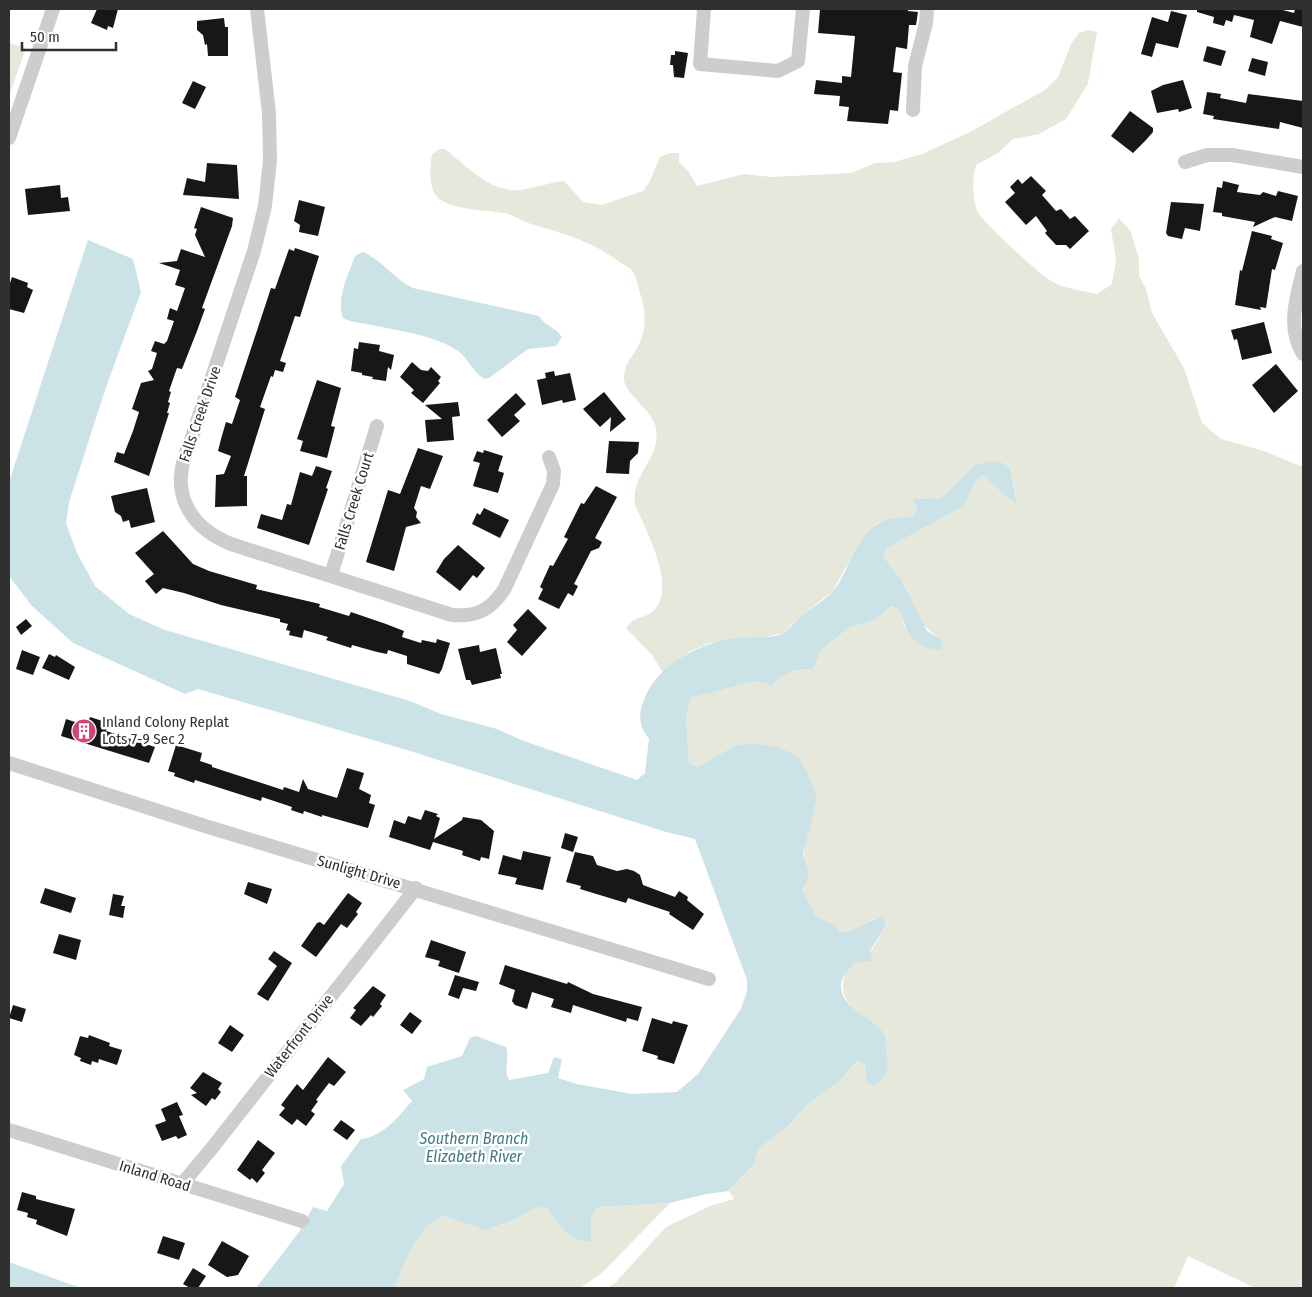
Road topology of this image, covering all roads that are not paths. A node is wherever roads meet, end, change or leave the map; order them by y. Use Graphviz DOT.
graph roads {
  1 [pos="54,9"];
  2 [pos="257,9"];
  3 [pos="704,9"];
  4 [pos="802,9"];
  5 [pos="927,9"];
  6 [pos="912,110"];
  7 [pos="9,138"];
  8 [pos="1185,162"];
  9 [pos="1303,167"];
  10 [pos="1303,272"];
  11 [pos="1303,354"];
  12 [pos="377,426"];
  13 [pos="549,457"];
  14 [pos="331,576"];
  15 [pos="9,763"];
  16 [pos="416,888"];
  17 [pos="709,979"];
  18 [pos="9,1130"];
  19 [pos="182,1184"];
  20 [pos="302,1221"];
  1 -- 7 [label="street"];
  2 -- 14 [label="street, Falls Creek Drive"];
  3 -- 4 [label="street"];
  5 -- 6 [label="street"];
  8 -- 9 [label="street"];
  10 -- 11 [label="street"];
  12 -- 14 [label="street, Falls Creek Court"];
  13 -- 14 [label="street, Falls Creek Drive"];
  15 -- 16 [label="street, Sunlight Drive"];
  16 -- 17 [label="street, Sunlight Drive"];
  16 -- 19 [label="street, Waterfront Drive"];
  18 -- 19 [label="street, Inland Road"];
  19 -- 20 [label="street, Inland Road"];
}
